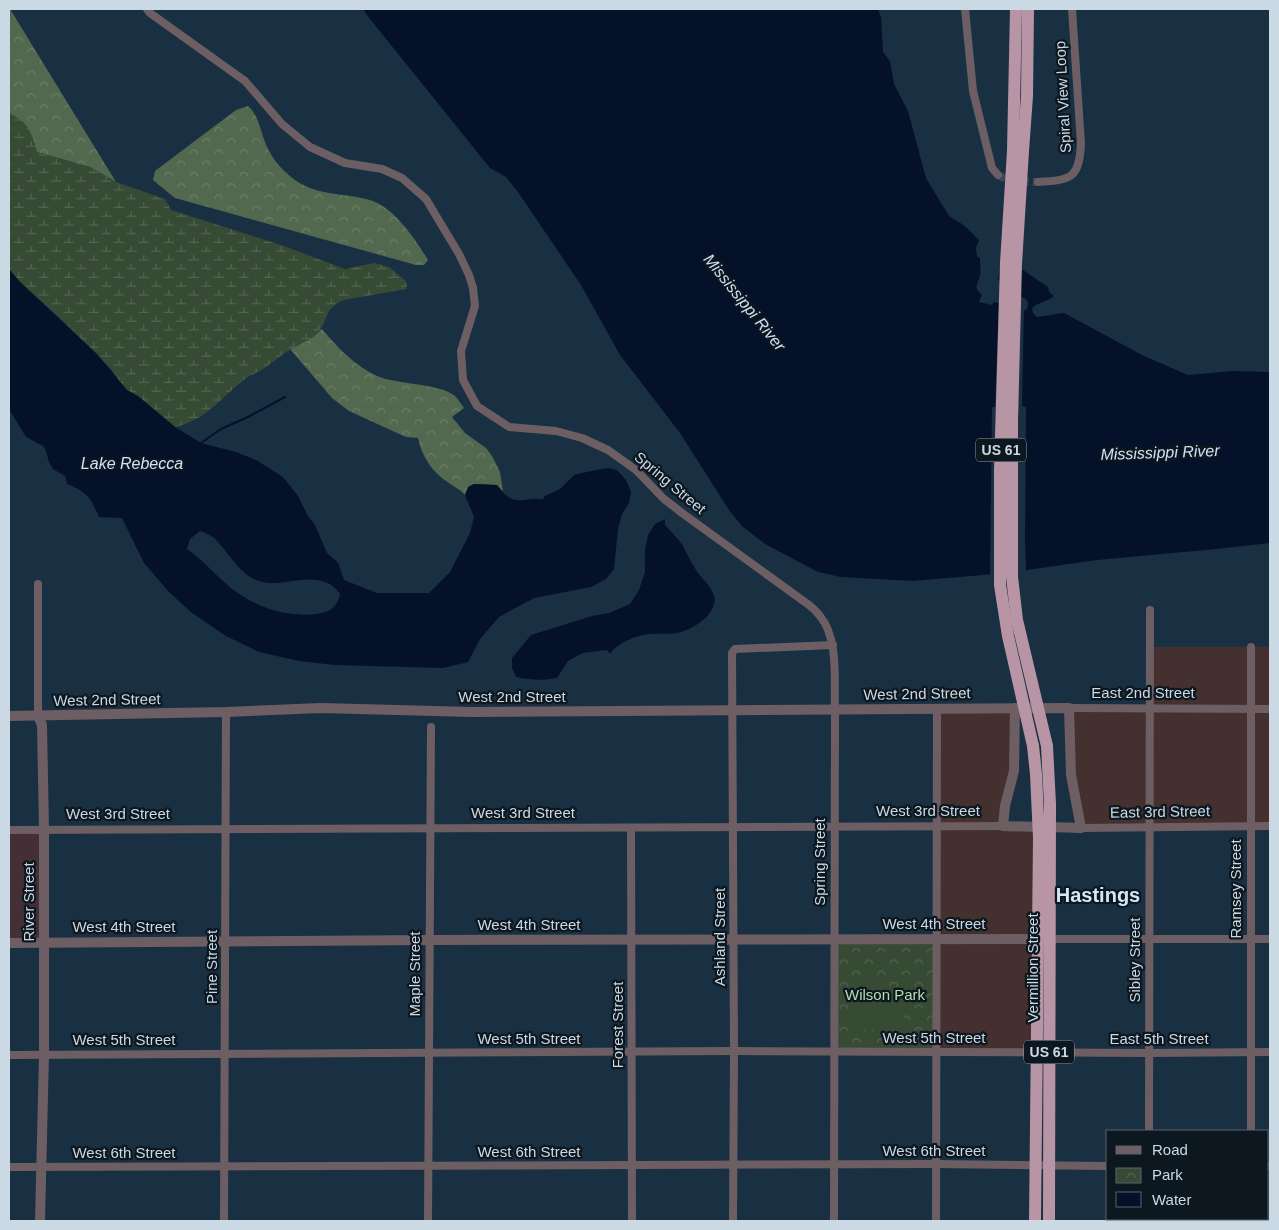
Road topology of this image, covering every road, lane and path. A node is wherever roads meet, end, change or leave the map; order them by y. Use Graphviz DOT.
graph roads {
  1 [pos="147,9"];
  2 [pos="965,9"];
  3 [pos="1016,9"];
  4 [pos="1028,9"];
  5 [pos="1072,9"];
  6 [pos="1018,151"];
  7 [pos="998,175"];
  8 [pos="1038,182"];
  9 [pos="38,584"];
  10 [pos="1150,610"];
  11 [pos="833,645"];
  12 [pos="1251,647"];
  13 [pos="1015,708"];
  14 [pos="1069,708"];
  15 [pos="1149,708"];
  16 [pos="1250,708"];
  17 [pos="1270,708"];
  18 [pos="937,709"];
  19 [pos="835,710"];
  20 [pos="732,711"];
  21 [pos="226,712"];
  22 [pos="9,716"];
  23 [pos="38,716"];
  24 [pos="431,727"];
  25 [pos="733,826"];
  26 [pos="834,826"];
  27 [pos="1003,826"];
  28 [pos="1250,826"];
  29 [pos="1270,826"];
  30 [pos="936,827"];
  31 [pos="1044,827"];
  32 [pos="1149,827"];
  33 [pos="430,828"];
  34 [pos="631,828"];
  35 [pos="1081,828"];
  36 [pos="226,829"];
  37 [pos="9,830"];
  38 [pos="44,830"];
  39 [pos="1149,938"];
  40 [pos="1250,938"];
  41 [pos="734,939"];
  42 [pos="935,939"];
  43 [pos="1043,939"];
  44 [pos="1270,939"];
  45 [pos="429,940"];
  46 [pos="631,940"];
  47 [pos="834,940"];
  48 [pos="226,941"];
  49 [pos="44,942"];
  50 [pos="9,943"];
  51 [pos="734,1051"];
  52 [pos="632,1052"];
  53 [pos="834,1052"];
  54 [pos="936,1052"];
  55 [pos="1042,1052"];
  56 [pos="1250,1052"];
  57 [pos="1270,1052"];
  58 [pos="428,1053"];
  59 [pos="1149,1053"];
  60 [pos="44,1054"];
  61 [pos="226,1054"];
  62 [pos="9,1055"];
  63 [pos="1149,1130"];
  64 [pos="1250,1130"];
  65 [pos="936,1164"];
  66 [pos="834,1165"];
  67 [pos="1043,1165"];
  68 [pos="224,1166"];
  69 [pos="428,1166"];
  70 [pos="632,1166"];
  71 [pos="733,1166"];
  72 [pos="1106,1166"];
  73 [pos="9,1167"];
  74 [pos="41,1167"];
  75 [pos="40,1221"];
  76 [pos="224,1221"];
  77 [pos="428,1221"];
  78 [pos="632,1221"];
  79 [pos="733,1221"];
  80 [pos="834,1221"];
  81 [pos="936,1221"];
  82 [pos="1035,1221"];
  83 [pos="1049,1221"];
  1 -- 11 [label="street, Spring Street"];
  2 -- 7 [label="street"];
  3 -- 6 [label="highway, US 61"];
  4 -- 6 [label="highway, US 61"];
  5 -- 8 [label="street, Spiral View Loop"];
  6 -- 31 [label="highway, Vermillion Street / US 61, bridge"];
  6 -- 31 [label="highway, Vermillion Street / US 61, bridge"];
  9 -- 23 [label="street, River Street"];
  10 -- 15 [label="street, Sibley Street"];
  11 -- 19 [label="street, Spring Street"];
  11 -- 20 [label="street, Ashland Street"];
  12 -- 16 [label="street, Ramsey Street"];
  13 -- 14 [label="street, East 2nd Street"];
  13 -- 18 [label="street, West 2nd Street"];
  13 -- 27 [label="street"];
  14 -- 15 [label="street, East 2nd Street"];
  14 -- 35 [label="street"];
  15 -- 16 [label="street, East 2nd Street"];
  15 -- 32 [label="street, Sibley Street"];
  16 -- 17 [label="street, East 2nd Street"];
  16 -- 28 [label="street, Ramsey Street"];
  18 -- 19 [label="street, West 2nd Street"];
  18 -- 30 [label="street"];
  19 -- 20 [label="street, West 2nd Street"];
  19 -- 26 [label="street, Spring Street"];
  20 -- 21 [label="street, West 2nd Street"];
  20 -- 25 [label="street, Ashland Street"];
  21 -- 23 [label="street, West 2nd Street"];
  21 -- 36 [label="street, Pine Street"];
  22 -- 23 [label="street, West 2nd Street"];
  23 -- 38 [label="street, River Street"];
  24 -- 33 [label="street, Maple Street"];
  25 -- 26 [label="street, West 3rd Street"];
  25 -- 34 [label="street, West 3rd Street"];
  25 -- 41 [label="street, Ashland Street"];
  26 -- 30 [label="street, West 3rd Street"];
  26 -- 47 [label="street, Spring Street"];
  27 -- 30 [label="street, West 3rd Street"];
  27 -- 31 [label="street, West 3rd Street"];
  28 -- 29 [label="street, East 3rd Street"];
  28 -- 32 [label="street, East 3rd Street"];
  28 -- 40 [label="street, Ramsey Street"];
  30 -- 42 [label="street"];
  31 -- 35 [label="street, East 3rd Street"];
  31 -- 43 [label="highway, Vermillion Street / US 61"];
  32 -- 35 [label="street, East 3rd Street"];
  32 -- 39 [label="street, Sibley Street"];
  33 -- 34 [label="street, West 3rd Street"];
  33 -- 36 [label="street, West 3rd Street"];
  33 -- 45 [label="street, Maple Street"];
  34 -- 46 [label="street, Forest Street"];
  36 -- 38 [label="street, West 3rd Street"];
  36 -- 48 [label="street, Pine Street"];
  37 -- 38 [label="street, West 3rd Street"];
  38 -- 49 [label="street, River Street"];
  39 -- 40 [label="street"];
  39 -- 43 [label="street"];
  39 -- 59 [label="street, Sibley Street"];
  40 -- 44 [label="street"];
  40 -- 56 [label="street, Ramsey Street"];
  41 -- 46 [label="street, West 4th Street"];
  41 -- 47 [label="street, West 4th Street"];
  41 -- 51 [label="street, Ashland Street"];
  42 -- 43 [label="street, West 4th Street"];
  42 -- 47 [label="street, West 4th Street"];
  42 -- 54 [label="street"];
  43 -- 55 [label="highway, Vermillion Street / US 61"];
  45 -- 46 [label="street, West 4th Street"];
  45 -- 48 [label="street, West 4th Street"];
  45 -- 58 [label="street, Maple Street"];
  46 -- 52 [label="street, Forest Street"];
  47 -- 53 [label="street, Spring Street"];
  48 -- 49 [label="street, West 4th Street"];
  48 -- 61 [label="street, Pine Street"];
  49 -- 50 [label="street, West 4th Street"];
  49 -- 60 [label="street, River Street"];
  51 -- 52 [label="street, West 5th Street"];
  51 -- 53 [label="street, West 5th Street"];
  51 -- 71 [label="street, Ashland Street"];
  52 -- 58 [label="street, West 5th Street"];
  52 -- 70 [label="street, Forest Street"];
  53 -- 54 [label="street, West 5th Street"];
  53 -- 66 [label="street, Spring Street"];
  54 -- 55 [label="street, West 5th Street"];
  54 -- 65 [label="street"];
  55 -- 59 [label="street, East 5th Street"];
  55 -- 67 [label="highway, Vermillion Street / US 61"];
  56 -- 57 [label="street, East 5th Street"];
  56 -- 59 [label="street, East 5th Street"];
  56 -- 64 [label="street, Ramsey Street"];
  58 -- 61 [label="street, West 5th Street"];
  58 -- 69 [label="street, Maple Street"];
  59 -- 63 [label="street, Sibley Street"];
  60 -- 61 [label="street, West 5th Street"];
  60 -- 62 [label="street, West 5th Street"];
  60 -- 74 [label="street, River Street"];
  61 -- 68 [label="street, Pine Street"];
  65 -- 66 [label="street, West 6th Street"];
  65 -- 67 [label="street, West 6th Street"];
  65 -- 81 [label="street"];
  66 -- 71 [label="street, West 6th Street"];
  66 -- 80 [label="street, Spring Street"];
  67 -- 72 [label="street, West 6th Street"];
  67 -- 82 [label="highway, Vermillion Street / US 61"];
  67 -- 83 [label="highway, Vermillion Street / US 61"];
  68 -- 69 [label="street, West 6th Street"];
  68 -- 74 [label="street, West 6th Street"];
  68 -- 76 [label="street, Pine Street"];
  69 -- 70 [label="street, West 6th Street"];
  69 -- 77 [label="street, Maple Street"];
  70 -- 71 [label="street, West 6th Street"];
  70 -- 78 [label="street, Forest Street"];
  71 -- 79 [label="street, Ashland Street"];
  73 -- 74 [label="street, West 6th Street"];
  74 -- 75 [label="street, River Street"];
}
